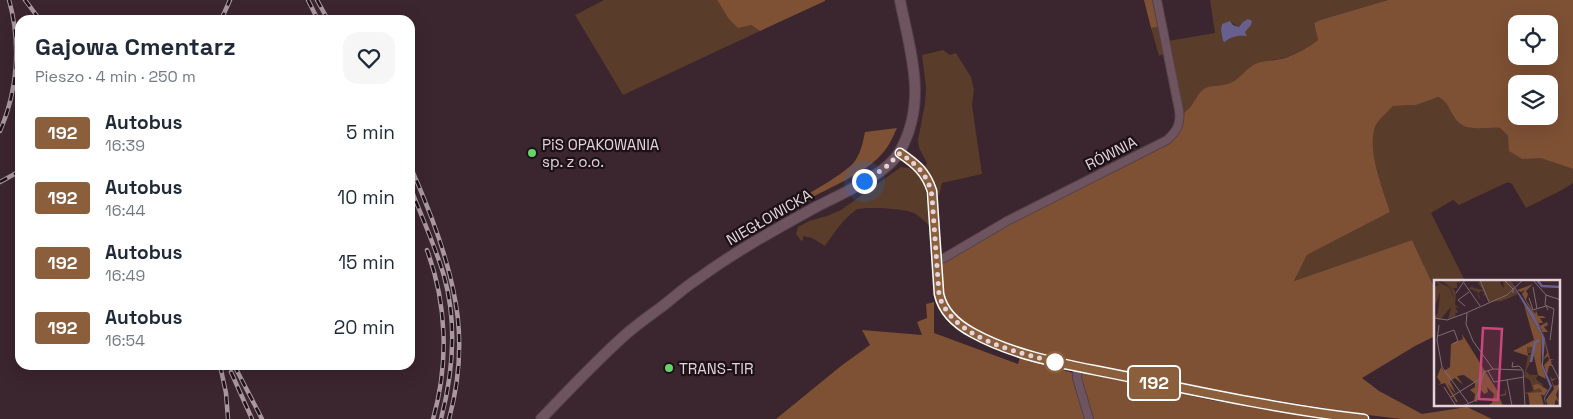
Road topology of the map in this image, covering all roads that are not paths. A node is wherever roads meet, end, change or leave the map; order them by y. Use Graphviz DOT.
graph roads {
  1 [pos="900,0"];
  2 [pos="1157,0"];
  3 [pos="900,153"];
  4 [pos="937,259"];
  5 [pos="1078,367"];
  6 [pos="541,419"];
  7 [pos="1089,419"];
  8 [pos="1364,419"];
  1 -- 3 [label="street, NIEGŁOWICKA"];
  2 -- 4 [label="street, RÓWNIA"];
  3 -- 4 [label="street"];
  3 -- 6 [label="street, NIEGŁOWICKA"];
  4 -- 5 [label="street"];
  5 -- 7 [label="street"];
  5 -- 8 [label="street"];
}
